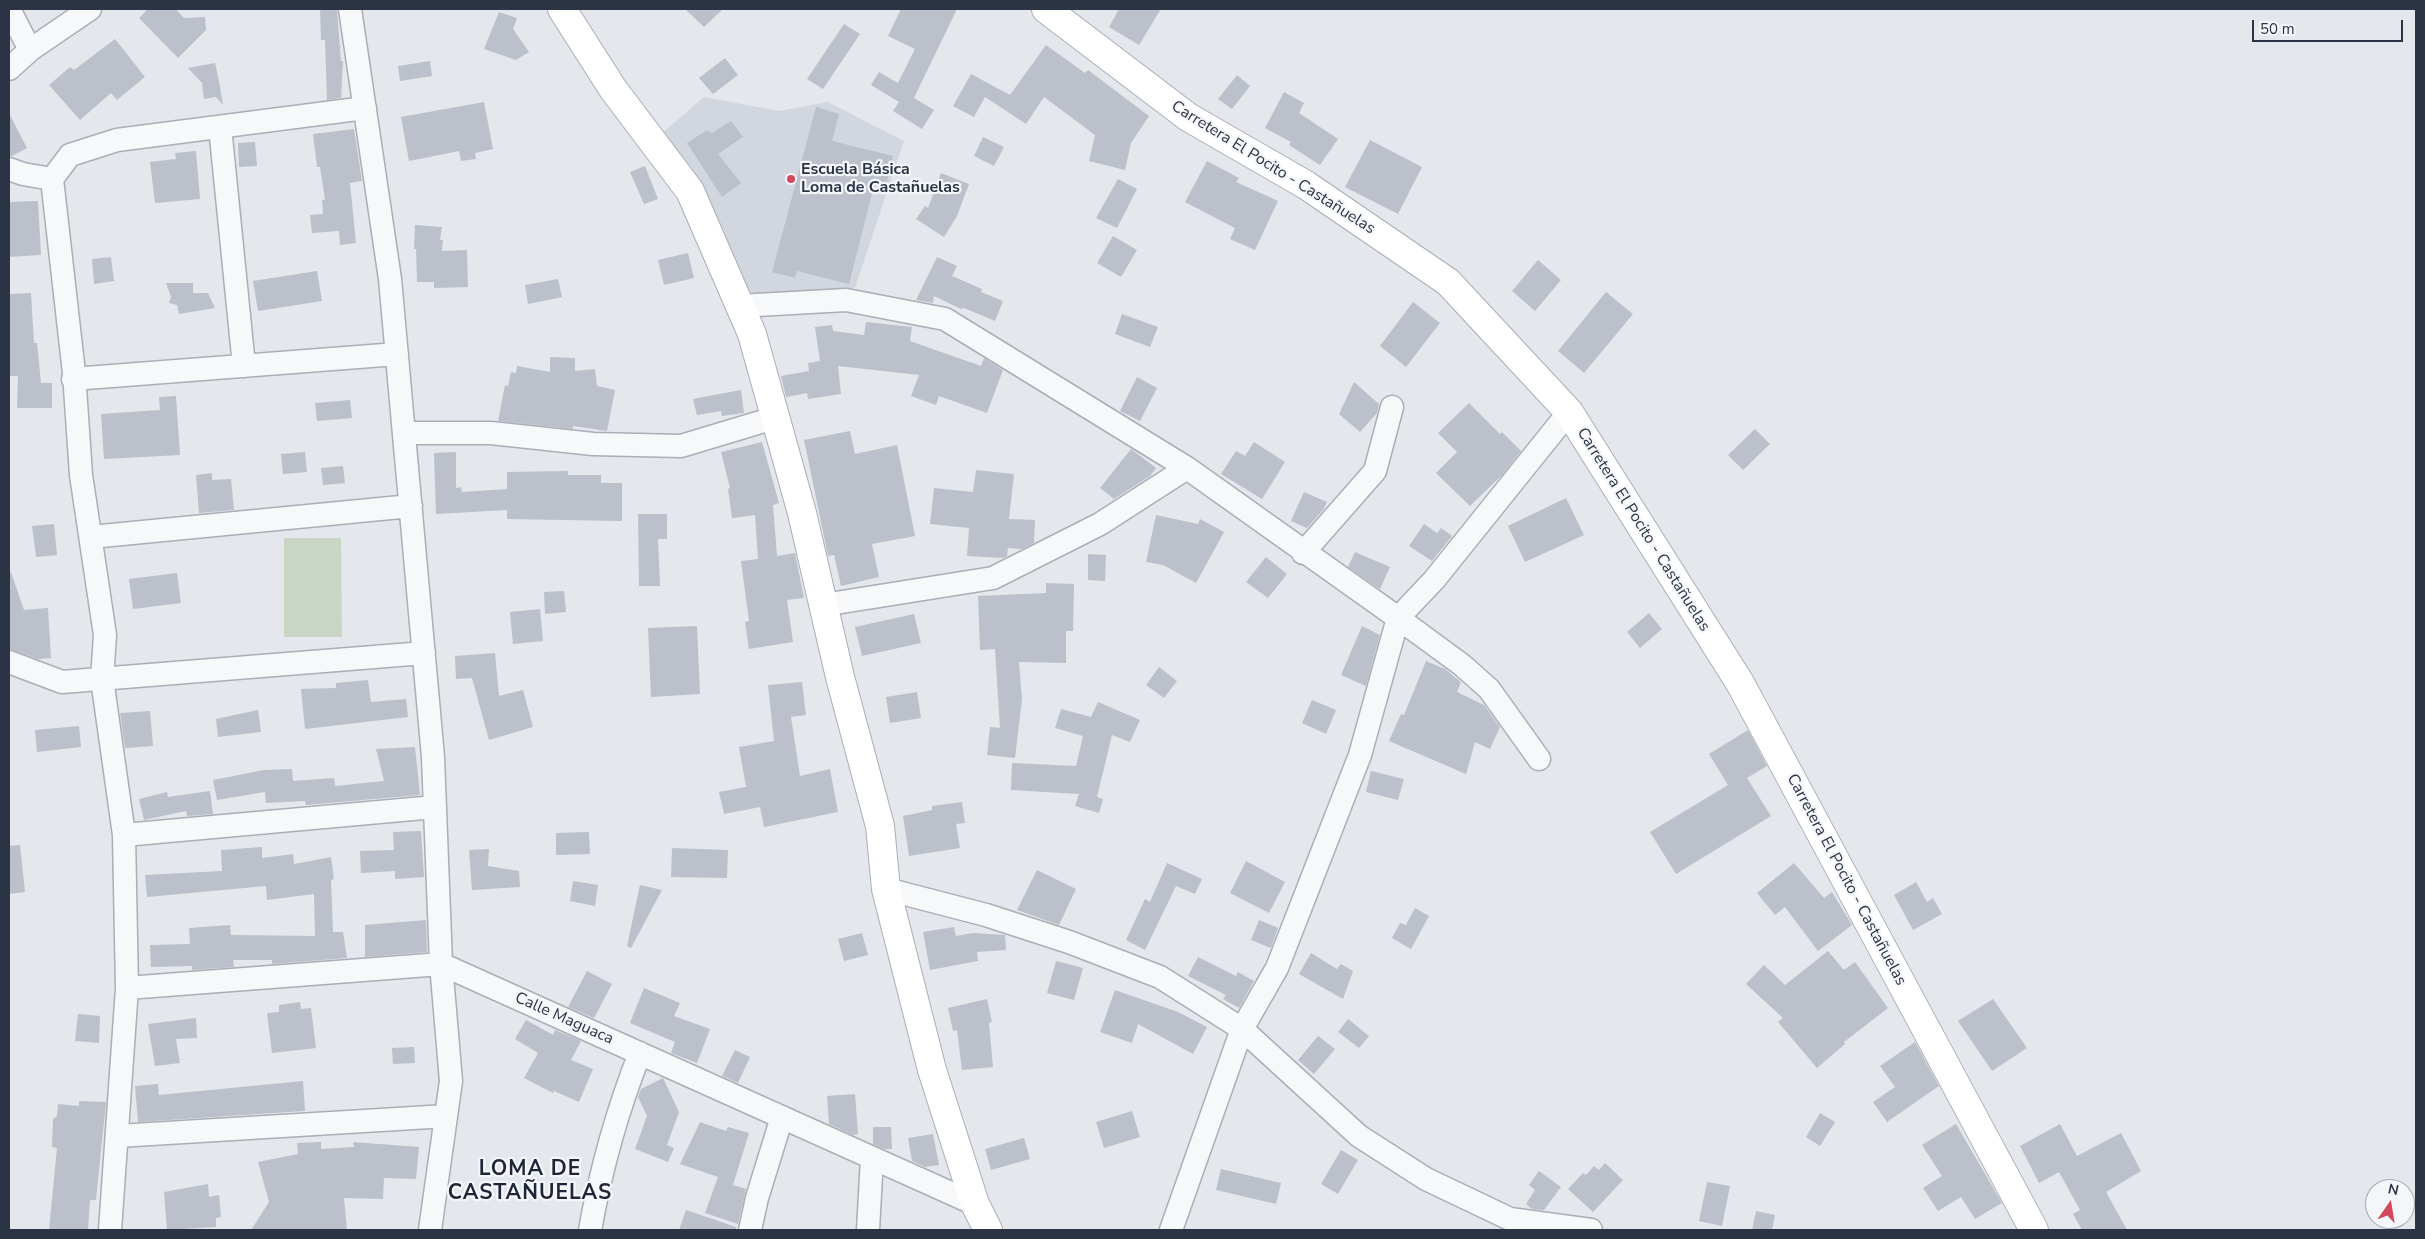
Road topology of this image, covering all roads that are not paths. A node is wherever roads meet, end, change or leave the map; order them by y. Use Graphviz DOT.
graph roads {
  1 [pos="9,9"];
  2 [pos="90,9"];
  3 [pos="350,9"];
  4 [pos="562,9"];
  5 [pos="1046,9"];
  6 [pos="30,50"];
  7 [pos="9,69"];
  8 [pos="365,108"];
  9 [pos="220,127"];
  10 [pos="9,168"];
  11 [pos="52,178"];
  12 [pos="739,306"];
  13 [pos="397,354"];
  14 [pos="244,366"];
  15 [pos="73,379"];
  16 [pos="1392,407"];
  17 [pos="1569,412"];
  18 [pos="774,418"];
  19 [pos="404,433"];
  20 [pos="1186,468"];
  21 [pos="411,506"];
  22 [pos="91,537"];
  23 [pos="1303,553"];
  24 [pos="823,605"];
  25 [pos="1398,618"];
  26 [pos="424,653"];
  27 [pos="9,662"];
  28 [pos="102,679"];
  29 [pos="1539,759"];
  30 [pos="435,807"];
  31 [pos="124,835"];
  32 [pos="886,889"];
  33 [pos="441,964"];
  34 [pos="127,988"];
  35 [pos="1242,1029"];
  36 [pos="640,1053"];
  37 [pos="446,1116"];
  38 [pos="782,1117"];
  39 [pos="118,1136"];
  40 [pos="872,1158"];
  41 [pos="975,1204"];
  42 [pos="110,1230"];
  43 [pos="430,1230"];
  44 [pos="590,1230"];
  45 [pos="750,1230"];
  46 [pos="868,1230"];
  47 [pos="988,1230"];
  48 [pos="1171,1230"];
  49 [pos="1590,1230"];
  50 [pos="2034,1230"];
  1 -- 6 [label="street"];
  2 -- 6 [label="street"];
  3 -- 8 [label="street"];
  4 -- 12 [label="main road"];
  5 -- 17 [label="main road, Carretera El Pocito - Castañuelas"];
  6 -- 7 [label="street"];
  8 -- 9 [label="street"];
  8 -- 13 [label="street"];
  9 -- 11 [label="street"];
  9 -- 14 [label="street"];
  10 -- 11 [label="street"];
  11 -- 15 [label="street"];
  12 -- 18 [label="main road"];
  12 -- 20 [label="street"];
  13 -- 14 [label="street"];
  13 -- 19 [label="street"];
  14 -- 15 [label="street"];
  15 -- 22 [label="street"];
  16 -- 23 [label="street"];
  17 -- 25 [label="street"];
  17 -- 50 [label="main road, Carretera El Pocito - Castañuelas"];
  18 -- 19 [label="street"];
  18 -- 24 [label="main road"];
  19 -- 21 [label="street"];
  20 -- 23 [label="street"];
  20 -- 24 [label="street"];
  21 -- 22 [label="street"];
  21 -- 26 [label="street"];
  22 -- 28 [label="street"];
  23 -- 25 [label="street"];
  24 -- 32 [label="main road"];
  25 -- 29 [label="street"];
  25 -- 35 [label="street"];
  26 -- 28 [label="street"];
  26 -- 30 [label="street"];
  27 -- 28 [label="street"];
  28 -- 31 [label="street"];
  30 -- 31 [label="street"];
  30 -- 33 [label="street"];
  31 -- 34 [label="street"];
  32 -- 35 [label="street"];
  32 -- 41 [label="main road"];
  33 -- 34 [label="street, Calle Maguaca"];
  33 -- 36 [label="street, Calle Maguaca"];
  33 -- 37 [label="street"];
  34 -- 39 [label="street"];
  35 -- 48 [label="street"];
  35 -- 49 [label="street"];
  36 -- 38 [label="street, Calle Maguaca"];
  36 -- 44 [label="street"];
  37 -- 39 [label="street"];
  37 -- 43 [label="street"];
  38 -- 40 [label="street, Calle Maguaca"];
  38 -- 45 [label="street"];
  39 -- 42 [label="street"];
  40 -- 41 [label="street, Calle Maguaca"];
  40 -- 46 [label="street"];
  41 -- 47 [label="main road"];
}
